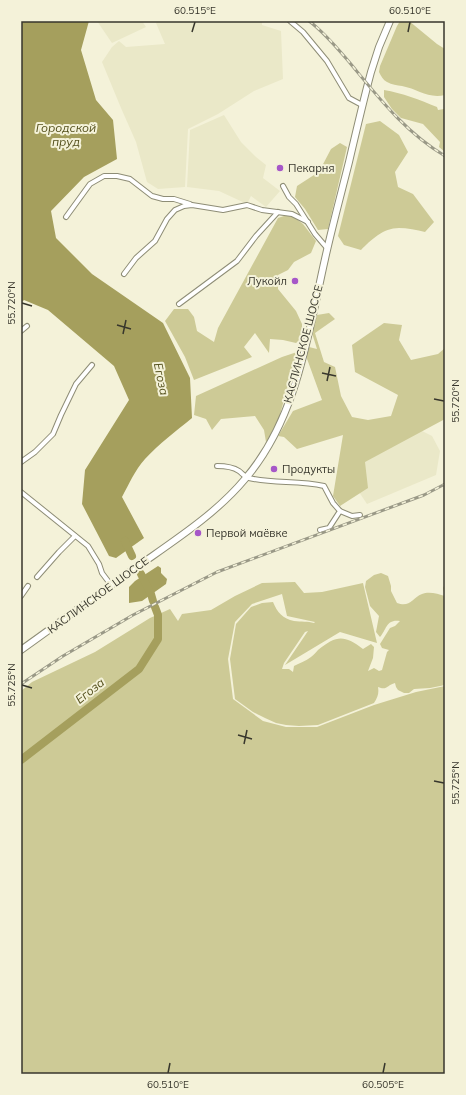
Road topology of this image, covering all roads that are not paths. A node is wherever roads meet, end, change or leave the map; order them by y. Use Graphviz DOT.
graph roads {
  1 [pos="290,21"];
  2 [pos="390,21"];
  3 [pos="362,106"];
  4 [pos="283,186"];
  5 [pos="192,205"];
  6 [pos="278,212"];
  7 [pos="66,217"];
  8 [pos="308,222"];
  9 [pos="327,248"];
  10 [pos="124,274"];
  11 [pos="179,304"];
  12 [pos="27,326"];
  13 [pos="21,331"];
  14 [pos="92,365"];
  15 [pos="21,462"];
  16 [pos="217,466"];
  17 [pos="246,478"];
  18 [pos="21,492"];
  19 [pos="340,511"];
  20 [pos="360,515"];
  21 [pos="320,530"];
  22 [pos="75,536"];
  23 [pos="37,577"];
  24 [pos="111,585"];
  25 [pos="28,586"];
  26 [pos="21,596"];
  27 [pos="21,650"];
  1 -- 3 [label="street"];
  2 -- 3 [label="main road, КАСЛИНСКОЕ ШОССЕ"];
  3 -- 9 [label="main road, КАСЛИНСКОЕ ШОССЕ"];
  4 -- 8 [label="street"];
  5 -- 6 [label="street"];
  5 -- 7 [label="street"];
  5 -- 10 [label="street"];
  6 -- 8 [label="street"];
  6 -- 11 [label="street"];
  8 -- 9 [label="street"];
  9 -- 17 [label="main road, КАСЛИНСКОЕ ШОССЕ"];
  12 -- 13 [label="street"];
  14 -- 15 [label="street"];
  16 -- 17 [label="street"];
  17 -- 19 [label="street"];
  17 -- 24 [label="main road, КАСЛИНСКОЕ ШОССЕ"];
  18 -- 22 [label="street"];
  19 -- 20 [label="street"];
  19 -- 21 [label="street"];
  22 -- 23 [label="street"];
  22 -- 24 [label="street"];
  24 -- 27 [label="main road, КАСЛИНСКОЕ ШОССЕ"];
  25 -- 26 [label="street"];
}
